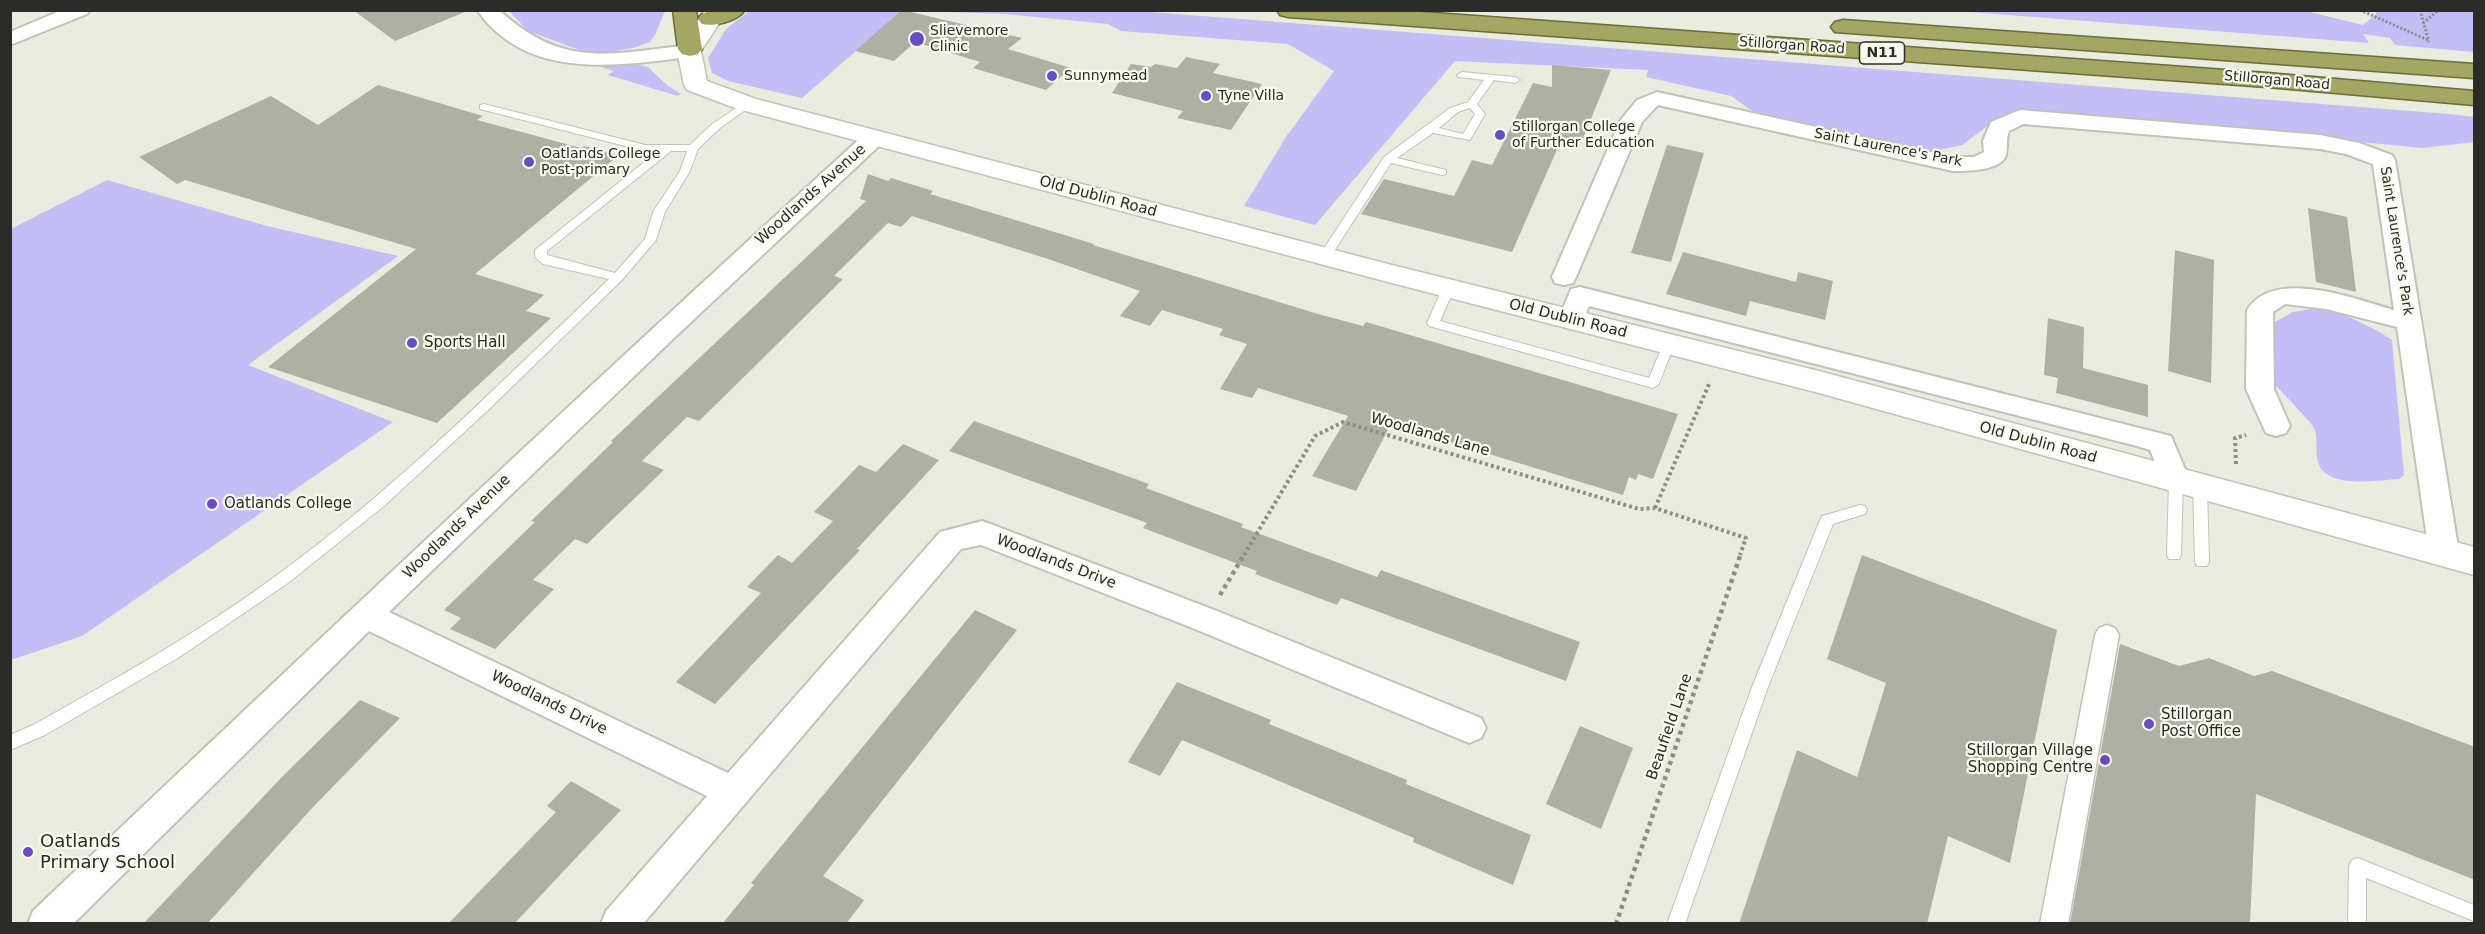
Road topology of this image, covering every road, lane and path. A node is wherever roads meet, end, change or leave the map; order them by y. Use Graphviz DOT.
graph roads {
  1 [pos="80,10"];
  2 [pos="487,10"];
  3 [pos="684,10"];
  4 [pos="734,10"];
  5 [pos="1288,10"];
  6 [pos="1602,10"];
  7 [pos="2360,10"];
  8 [pos="2420,10"];
  9 [pos="2439,10"];
  10 [pos="714,15"];
  11 [pos="1713,18"];
  12 [pos="2423,23"];
  13 [pos="1818,25"];
  14 [pos="10,39"];
  15 [pos="2428,40"];
  16 [pos="2432,48"];
  17 [pos="690,50"];
  18 [pos="2475,71"];
  19 [pos="1462,75"];
  20 [pos="1491,77"];
  21 [pos="1515,80"];
  22 [pos="2475,98"];
  23 [pos="747,104"];
  24 [pos="1472,104"];
  25 [pos="484,107"];
  26 [pos="1431,129"];
  27 [pos="874,138"];
  28 [pos="693,148"];
  29 [pos="666,150"];
  30 [pos="1388,159"];
  31 [pos="1442,172"];
  32 [pos="1325,256"];
  33 [pos="618,277"];
  34 [pos="1564,277"];
  35 [pos="1448,289"];
  36 [pos="1570,320"];
  37 [pos="2409,322"];
  38 [pos="1668,345"];
  39 [pos="1720,357"];
  40 [pos="2276,426"];
  41 [pos="2188,484"];
  42 [pos="2238,497"];
  43 [pos="1655,508"];
  44 [pos="1860,510"];
  45 [pos="1746,538"];
  46 [pos="2174,555"];
  47 [pos="2459,557"];
  48 [pos="2202,562"];
  49 [pos="365,615"];
  50 [pos="1206,620"];
  51 [pos="2107,635"];
  52 [pos="1469,728"];
  53 [pos="10,743"];
  54 [pos="733,792"];
  55 [pos="2475,913"];
  56 [pos="46,924"];
  57 [pos="619,924"];
  58 [pos="1616,924"];
  59 [pos="1676,924"];
  60 [pos="2054,924"];
  61 [pos="2357,924"];
  1 -- 14 [label="street"];
  2 -- 17 [label="street"];
  3 -- 17 [label="highway"];
  4 -- 10 [label="highway"];
  5 -- 22 [label="highway, Stillorgan Road / N11"];
  6 -- 11 [label="highway"];
  7 -- 15 [label="path"];
  8 -- 12 [label="path"];
  9 -- 12 [label="path"];
  10 -- 17 [label="street"];
  12 -- 15 [label="path"];
  13 -- 18 [label="highway, Stillorgan Road / N11"];
  15 -- 16 [label="path"];
  17 -- 23 [label="street, Old Dublin Road"];
  19 -- 20 [label="lane"];
  20 -- 21 [label="lane"];
  20 -- 24 [label="lane"];
  23 -- 27 [label="street, Old Dublin Road"];
  23 -- 28 [label="lane"];
  24 -- 26 [label="lane"];
  24 -- 26 [label="lane"];
  25 -- 29 [label="lane"];
  26 -- 30 [label="lane"];
  27 -- 32 [label="street, Old Dublin Road"];
  27 -- 49 [label="street, Woodlands Avenue"];
  28 -- 29 [label="lane"];
  28 -- 33 [label="lane"];
  29 -- 33 [label="lane"];
  30 -- 31 [label="lane"];
  30 -- 32 [label="lane"];
  32 -- 35 [label="street, Old Dublin Road"];
  33 -- 53 [label="lane"];
  34 -- 37 [label="street, Saint Laurence's Park"];
  35 -- 36 [label="street, Old Dublin Road"];
  35 -- 38 [label="lane"];
  36 -- 38 [label="street, Old Dublin Road"];
  36 -- 41 [label="street"];
  37 -- 40 [label="street, Saint Laurence's Park"];
  37 -- 47 [label="street, Saint Laurence's Park"];
  38 -- 39 [label="street, Old Dublin Road"];
  39 -- 41 [label="street, Old Dublin Road"];
  39 -- 43 [label="path"];
  40 -- 42 [label="path"];
  41 -- 42 [label="street, Old Dublin Road"];
  41 -- 46 [label="lane"];
  41 -- 48 [label="lane"];
  42 -- 47 [label="street, Old Dublin Road"];
  43 -- 45 [label="path, Woodlands Lane"];
  43 -- 50 [label="path, Woodlands Lane"];
  44 -- 59 [label="lane"];
  45 -- 58 [label="path, Beaufield Lane"];
  49 -- 54 [label="street, Woodlands Drive"];
  49 -- 56 [label="street, Woodlands Avenue"];
  50 -- 52 [label="street, Woodlands Drive"];
  50 -- 54 [label="street, Woodlands Drive"];
  51 -- 60 [label="street"];
  54 -- 57 [label="street, Woodlands Drive"];
  55 -- 61 [label="lane"];
}
